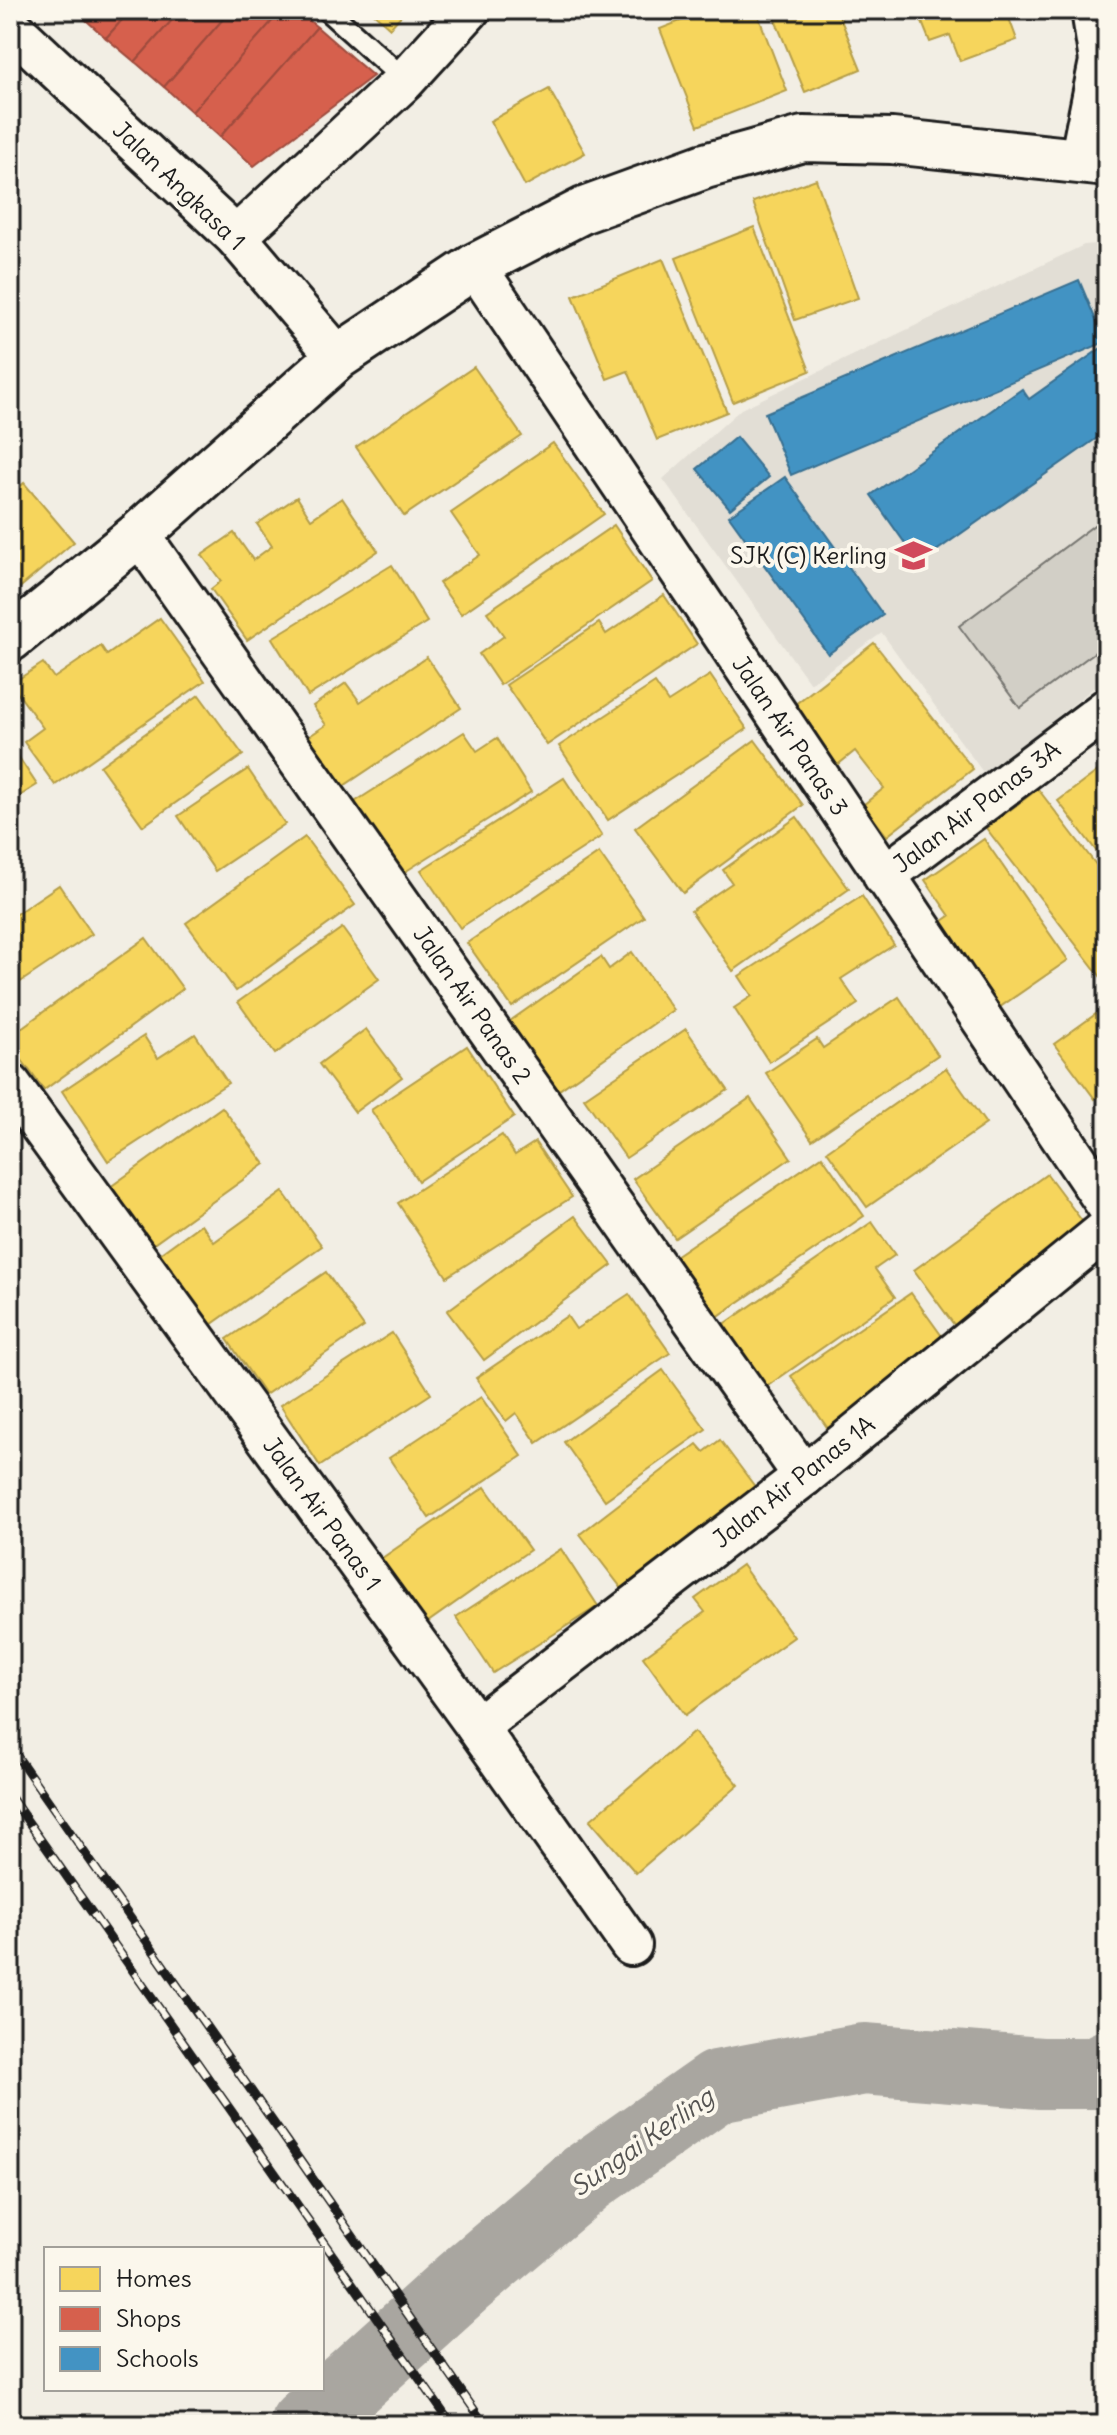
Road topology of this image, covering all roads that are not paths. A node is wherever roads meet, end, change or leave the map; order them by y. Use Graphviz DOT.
graph roads {
  1 [pos="327,10"];
  2 [pos="469,10"];
  3 [pos="1092,10"];
  4 [pos="10,26"];
  5 [pos="405,80"];
  6 [pos="1094,163"];
  7 [pos="236,237"];
  8 [pos="475,266"];
  9 [pos="338,357"];
  10 [pos="139,534"];
  11 [pos="10,639"];
  12 [pos="1107,709"];
  13 [pos="884,876"];
  14 [pos="10,1084"];
  15 [pos="1107,1205"];
  16 [pos="1107,1229"];
  17 [pos="804,1476"];
  18 [pos="477,1727"];
  19 [pos="631,1945"];
  1 -- 5 [label="lane"];
  2 -- 5 [label="street"];
  3 -- 6 [label="street"];
  4 -- 7 [label="street, Jalan Angkasa 1"];
  5 -- 7 [label="street"];
  6 -- 8 [label="street"];
  7 -- 9 [label="street, Jalan Angkasa 1"];
  8 -- 9 [label="street"];
  8 -- 13 [label="street, Jalan Air Panas 3"];
  9 -- 10 [label="street"];
  10 -- 11 [label="street"];
  10 -- 17 [label="street, Jalan Air Panas 2"];
  12 -- 13 [label="street, Jalan Air Panas 3A"];
  13 -- 15 [label="street, Jalan Air Panas 3"];
  14 -- 18 [label="street, Jalan Air Panas 1"];
  16 -- 17 [label="street, Jalan Air Panas 1A"];
  17 -- 18 [label="street, Jalan Air Panas 1A"];
  18 -- 19 [label="street, Jalan Air Panas 1"];
}
